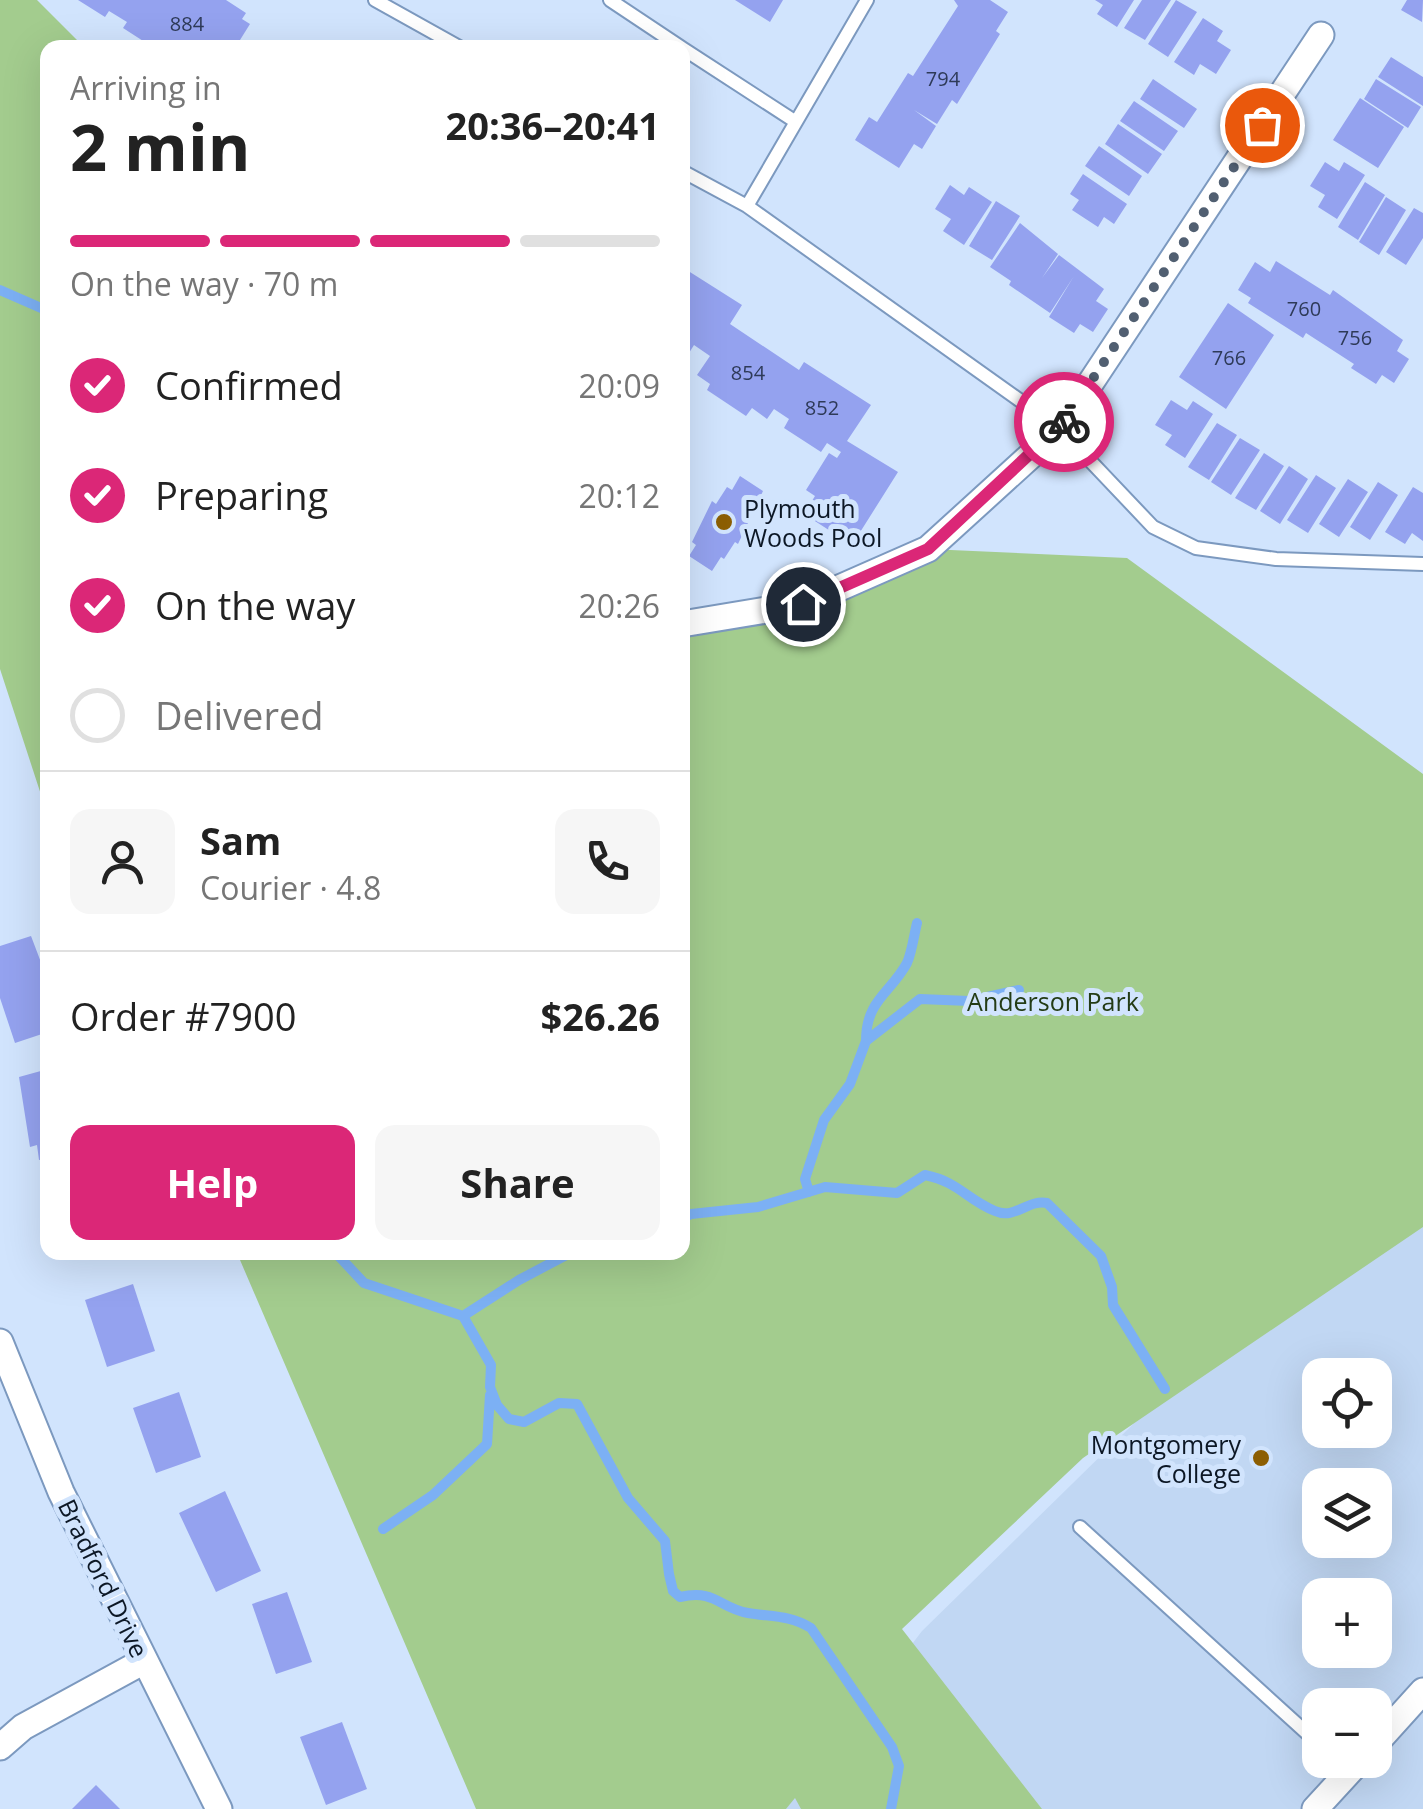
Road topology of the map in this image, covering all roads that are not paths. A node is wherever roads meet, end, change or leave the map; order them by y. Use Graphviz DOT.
graph roads {
  1 [pos="376,0"];
  2 [pos="610,0"];
  3 [pos="867,0"];
  4 [pos="1321,36"];
  5 [pos="447,40"];
  6 [pos="670,40"];
  7 [pos="690,53"];
  8 [pos="796,122"];
  9 [pos="690,175"];
  10 [pos="747,206"];
  11 [pos="1060,429"];
  12 [pos="1423,564"];
  13 [pos="690,623"];
  14 [pos="0,1342"];
  15 [pos="1080,1526"];
  16 [pos="144,1661"];
  17 [pos="1423,1691"];
  18 [pos="1392,1725"];
  19 [pos="1302,1729"];
  20 [pos="0,1748"];
  21 [pos="1338,1778"];
  22 [pos="219,1809"];
  23 [pos="1315,1809"];
  1 -- 5 [label="lane"];
  2 -- 6 [label="lane"];
  3 -- 8 [label="lane"];
  4 -- 11 [label="street"];
  7 -- 8 [label="lane"];
  8 -- 10 [label="lane"];
  9 -- 10 [label="lane"];
  10 -- 11 [label="lane"];
  11 -- 12 [label="lane"];
  11 -- 13 [label="street"];
  14 -- 16 [label="street, Bradford Drive"];
  15 -- 19 [label="lane"];
  16 -- 20 [label="street"];
  16 -- 22 [label="street, Bradford Drive"];
  17 -- 18 [label="street"];
  21 -- 23 [label="street"];
}
